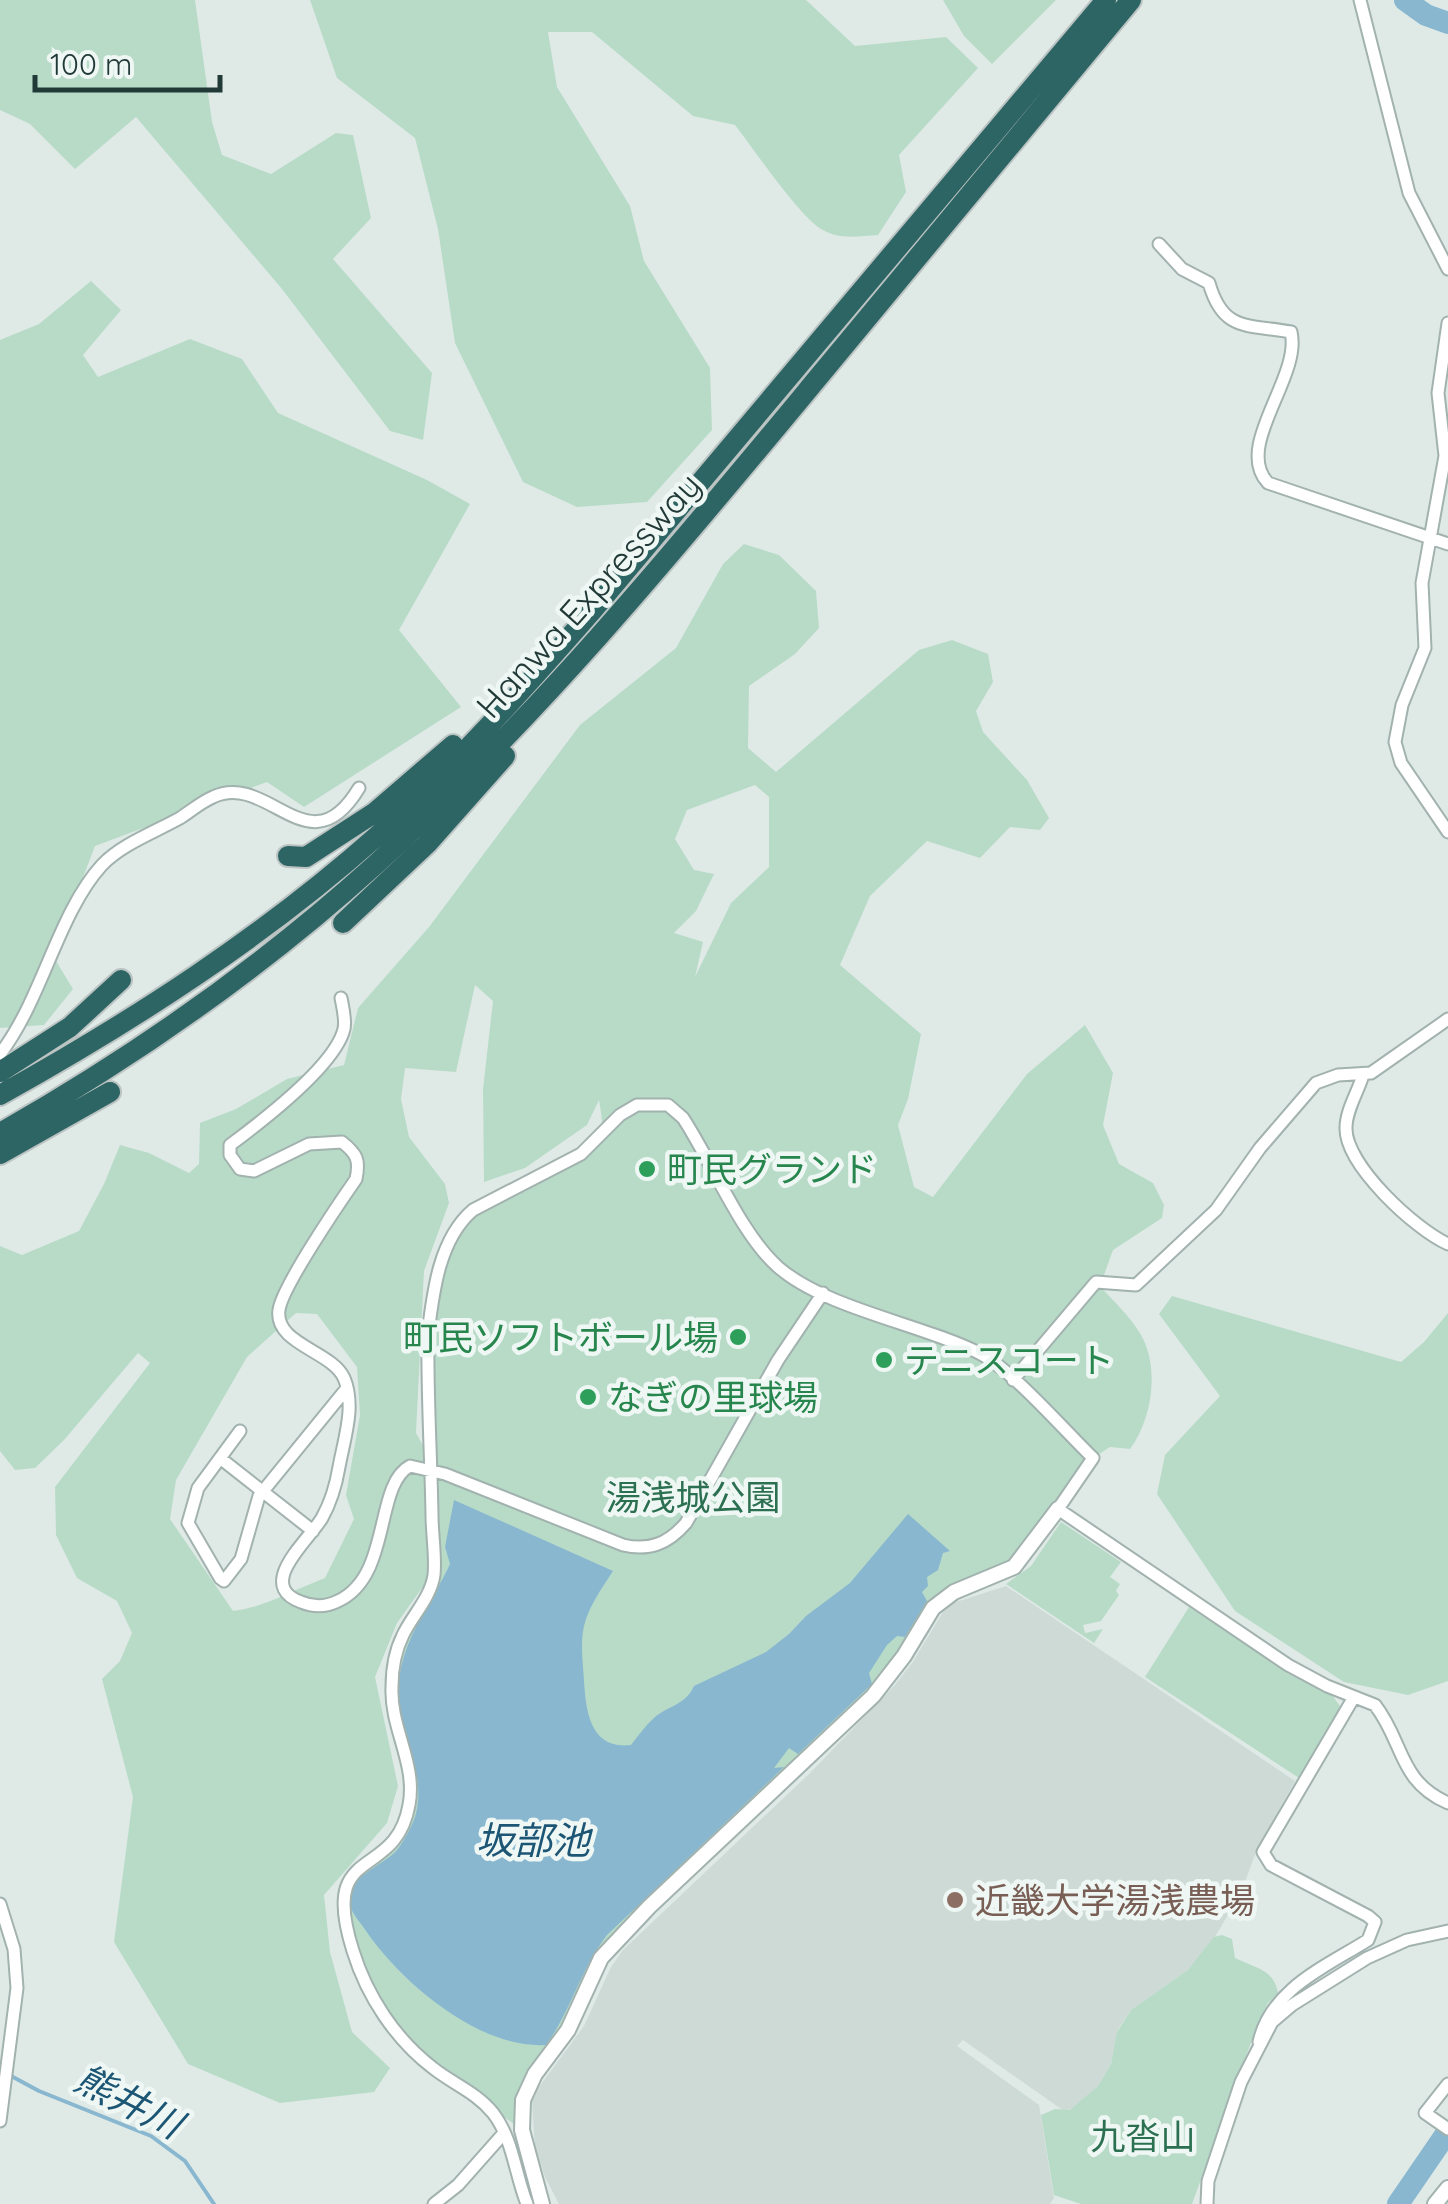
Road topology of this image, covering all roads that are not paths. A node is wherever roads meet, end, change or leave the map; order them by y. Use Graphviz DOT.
graph roads {
  1 [pos="1105,0"];
  2 [pos="1133,0"];
  3 [pos="1360,0"];
  4 [pos="1087,39"];
  5 [pos="1159,244"];
  6 [pos="1448,269"];
  7 [pos="1448,324"];
  8 [pos="1432,539"];
  9 [pos="1448,544"];
  10 [pos="594,610"];
  11 [pos="592,644"];
  12 [pos="360,788"];
  13 [pos="1448,832"];
  14 [pos="288,856"];
  15 [pos="344,923"];
  16 [pos="122,980"];
  17 [pos="342,998"];
  18 [pos="1448,1019"];
  19 [pos="0,1054"];
  20 [pos="0,1072"];
  21 [pos="1363,1075"];
  22 [pos="110,1092"];
  23 [pos="0,1095"];
  24 [pos="0,1132"];
  25 [pos="0,1154"];
  26 [pos="1448,1244"];
  27 [pos="823,1293"];
  28 [pos="1013,1380"];
  29 [pos="347,1388"];
  30 [pos="240,1431"];
  31 [pos="220,1458"];
  32 [pos="431,1470"];
  33 [pos="262,1492"];
  34 [pos="1058,1509"];
  35 [pos="314,1531"];
  36 [pos="1354,1697"];
  37 [pos="1448,1803"];
  38 [pos="0,1904"];
  39 [pos="1448,1931"];
  40 [pos="1259,2042"];
  41 [pos="1448,2084"];
  42 [pos="0,2121"];
  43 [pos="1448,2129"];
  44 [pos="504,2133"];
  45 [pos="1448,2188"];
  46 [pos="434,2204"];
  47 [pos="528,2204"];
  48 [pos="542,2204"];
  49 [pos="1207,2204"];
  50 [pos="1435,2204"];
  1 -- 4 [label="highway"];
  2 -- 4 [label="highway"];
  3 -- 6 [label="street"];
  4 -- 10 [label="highway, Hanwa Expressway"];
  4 -- 11 [label="highway, Hanwa Expressway"];
  5 -- 8 [label="street"];
  7 -- 8 [label="street"];
  8 -- 9 [label="street"];
  8 -- 13 [label="street"];
  10 -- 14 [label="highway"];
  10 -- 23 [label="highway, Hanwa Expressway"];
  11 -- 15 [label="highway"];
  11 -- 24 [label="highway, Hanwa Expressway"];
  12 -- 19 [label="street"];
  16 -- 20 [label="highway"];
  17 -- 29 [label="street"];
  18 -- 21 [label="street"];
  21 -- 26 [label="street"];
  21 -- 28 [label="street"];
  22 -- 25 [label="highway"];
  27 -- 28 [label="street"];
  27 -- 32 [label="street"];
  27 -- 32 [label="street"];
  28 -- 34 [label="street"];
  29 -- 33 [label="street"];
  29 -- 35 [label="street"];
  30 -- 31 [label="street"];
  31 -- 33 [label="street"];
  31 -- 33 [label="street"];
  32 -- 35 [label="street"];
  32 -- 44 [label="street"];
  33 -- 35 [label="street"];
  34 -- 36 [label="street"];
  34 -- 48 [label="street"];
  36 -- 37 [label="street"];
  36 -- 40 [label="street"];
  38 -- 42 [label="street"];
  39 -- 40 [label="street"];
  40 -- 49 [label="street"];
  41 -- 43 [label="street"];
  44 -- 46 [label="street"];
  44 -- 47 [label="street"];
  45 -- 50 [label="street"];
}
